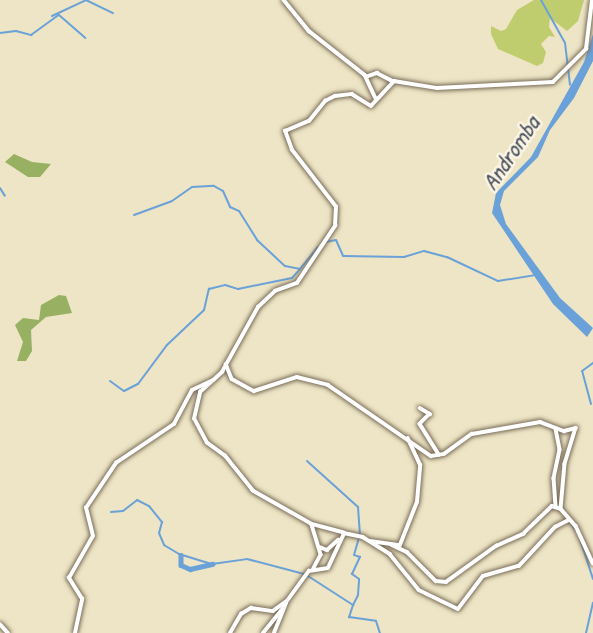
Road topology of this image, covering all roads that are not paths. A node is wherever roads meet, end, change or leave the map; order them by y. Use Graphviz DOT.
graph roads {
  1 [pos="284,0"];
  2 [pos="592,0"];
  3 [pos="366,77"];
  4 [pos="394,81"];
  5 [pos="376,99"];
  6 [pos="226,364"];
  7 [pos="215,380"];
  8 [pos="420,408"];
  9 [pos="553,426"];
  10 [pos="407,436"];
  11 [pos="439,455"];
  12 [pos="556,506"];
  13 [pos="561,509"];
  14 [pos="569,520"];
  15 [pos="311,524"];
  16 [pos="344,533"];
  17 [pos="339,539"];
  18 [pos="368,541"];
  19 [pos="392,545"];
  20 [pos="320,547"];
  21 [pos="593,563"];
  22 [pos="314,568"];
  23 [pos="287,601"];
  24 [pos="285,606"];
  25 [pos="0,624"];
  26 [pos="8,633"];
  27 [pos="75,633"];
  28 [pos="230,633"];
  29 [pos="263,633"];
  30 [pos="274,633"];
  1 -- 3 [label="street"];
  2 -- 4 [label="street"];
  3 -- 4 [label="street"];
  3 -- 5 [label="street"];
  4 -- 5 [label="street"];
  5 -- 6 [label="street"];
  6 -- 7 [label="street"];
  6 -- 10 [label="street"];
  7 -- 15 [label="street"];
  7 -- 27 [label="street"];
  8 -- 11 [label="street"];
  9 -- 11 [label="street"];
  9 -- 12 [label="street"];
  9 -- 13 [label="street"];
  10 -- 11 [label="street"];
  10 -- 19 [label="street"];
  12 -- 13 [label="street"];
  12 -- 19 [label="street"];
  13 -- 14 [label="street"];
  14 -- 18 [label="street"];
  14 -- 21 [label="street"];
  15 -- 16 [label="street"];
  15 -- 20 [label="street"];
  16 -- 17 [label="street"];
  16 -- 18 [label="street"];
  17 -- 20 [label="street"];
  17 -- 22 [label="street"];
  18 -- 19 [label="street"];
  20 -- 22 [label="street"];
  22 -- 23 [label="street"];
  23 -- 24 [label="street"];
  23 -- 28 [label="street"];
  24 -- 29 [label="street"];
  24 -- 30 [label="street"];
  25 -- 26 [label="street"];
}
